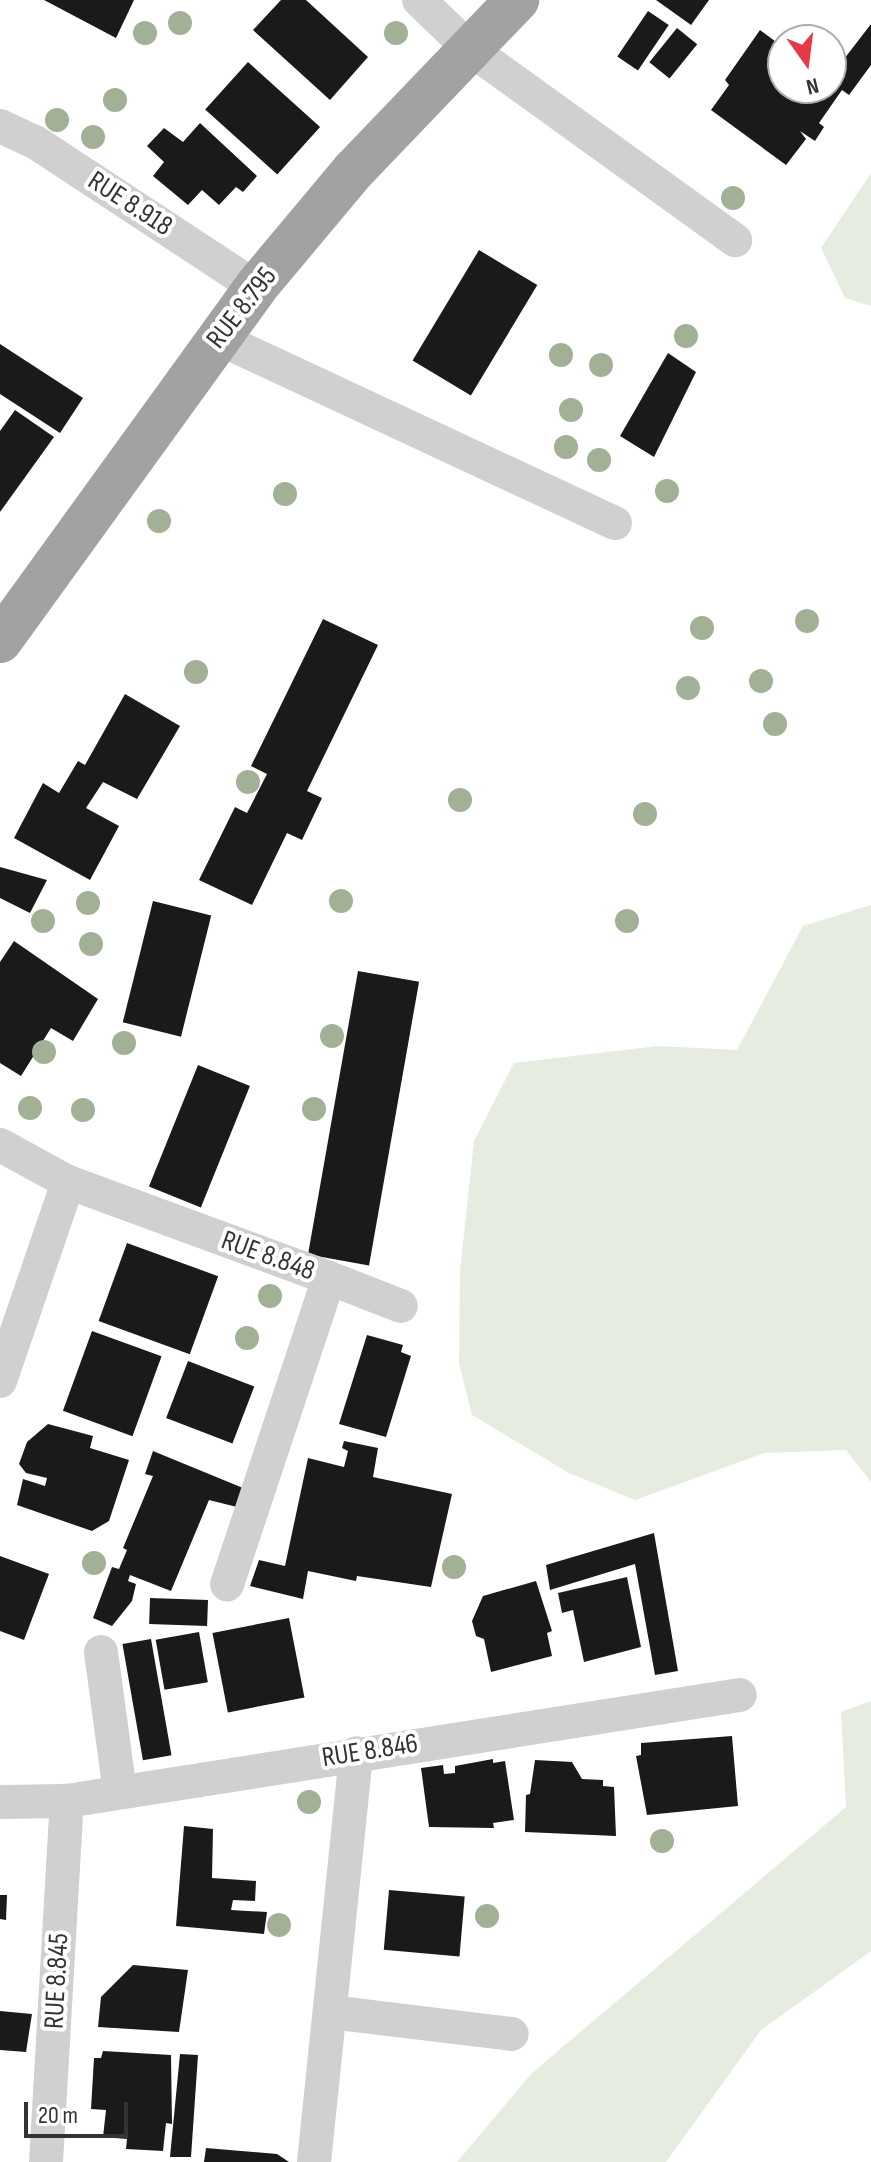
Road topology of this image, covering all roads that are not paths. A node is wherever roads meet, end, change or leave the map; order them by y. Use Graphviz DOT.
graph roads {
  1 [pos="419,0"];
  2 [pos="517,0"];
  3 [pos="470,49"];
  4 [pos="0,126"];
  5 [pos="735,240"];
  6 [pos="256,287"];
  7 [pos="218,338"];
  8 [pos="615,523"];
  9 [pos="0,641"];
  10 [pos="0,1145"];
  11 [pos="68,1182"];
  12 [pos="329,1278"];
  13 [pos="401,1306"];
  14 [pos="0,1381"];
  15 [pos="227,1584"];
  16 [pos="101,1652"];
  17 [pos="740,1695"];
  18 [pos="356,1753"];
  19 [pos="120,1792"];
  20 [pos="67,1801"];
  21 [pos="0,1802"];
  22 [pos="330,2012"];
  23 [pos="512,2034"];
  24 [pos="46,2162"];
  25 [pos="314,2162"];
  1 -- 3 [label="street"];
  2 -- 3 [label="highway, RUE 8.795"];
  3 -- 5 [label="street"];
  3 -- 6 [label="highway, RUE 8.795"];
  4 -- 6 [label="street, RUE 8.918"];
  6 -- 7 [label="highway, RUE 8.795"];
  7 -- 8 [label="street"];
  7 -- 9 [label="highway, RUE 8.795"];
  10 -- 11 [label="street, RUE 8.848"];
  11 -- 12 [label="street, RUE 8.848"];
  11 -- 14 [label="street"];
  12 -- 13 [label="street"];
  12 -- 15 [label="street, RUE 8.848"];
  16 -- 19 [label="street"];
  17 -- 18 [label="street, RUE 8.846"];
  18 -- 19 [label="street, RUE 8.846"];
  18 -- 22 [label="street"];
  19 -- 20 [label="street, RUE 8.846"];
  20 -- 21 [label="street, RUE 8.846"];
  20 -- 24 [label="street, RUE 8.845"];
  22 -- 23 [label="street"];
  22 -- 25 [label="street"];
}
